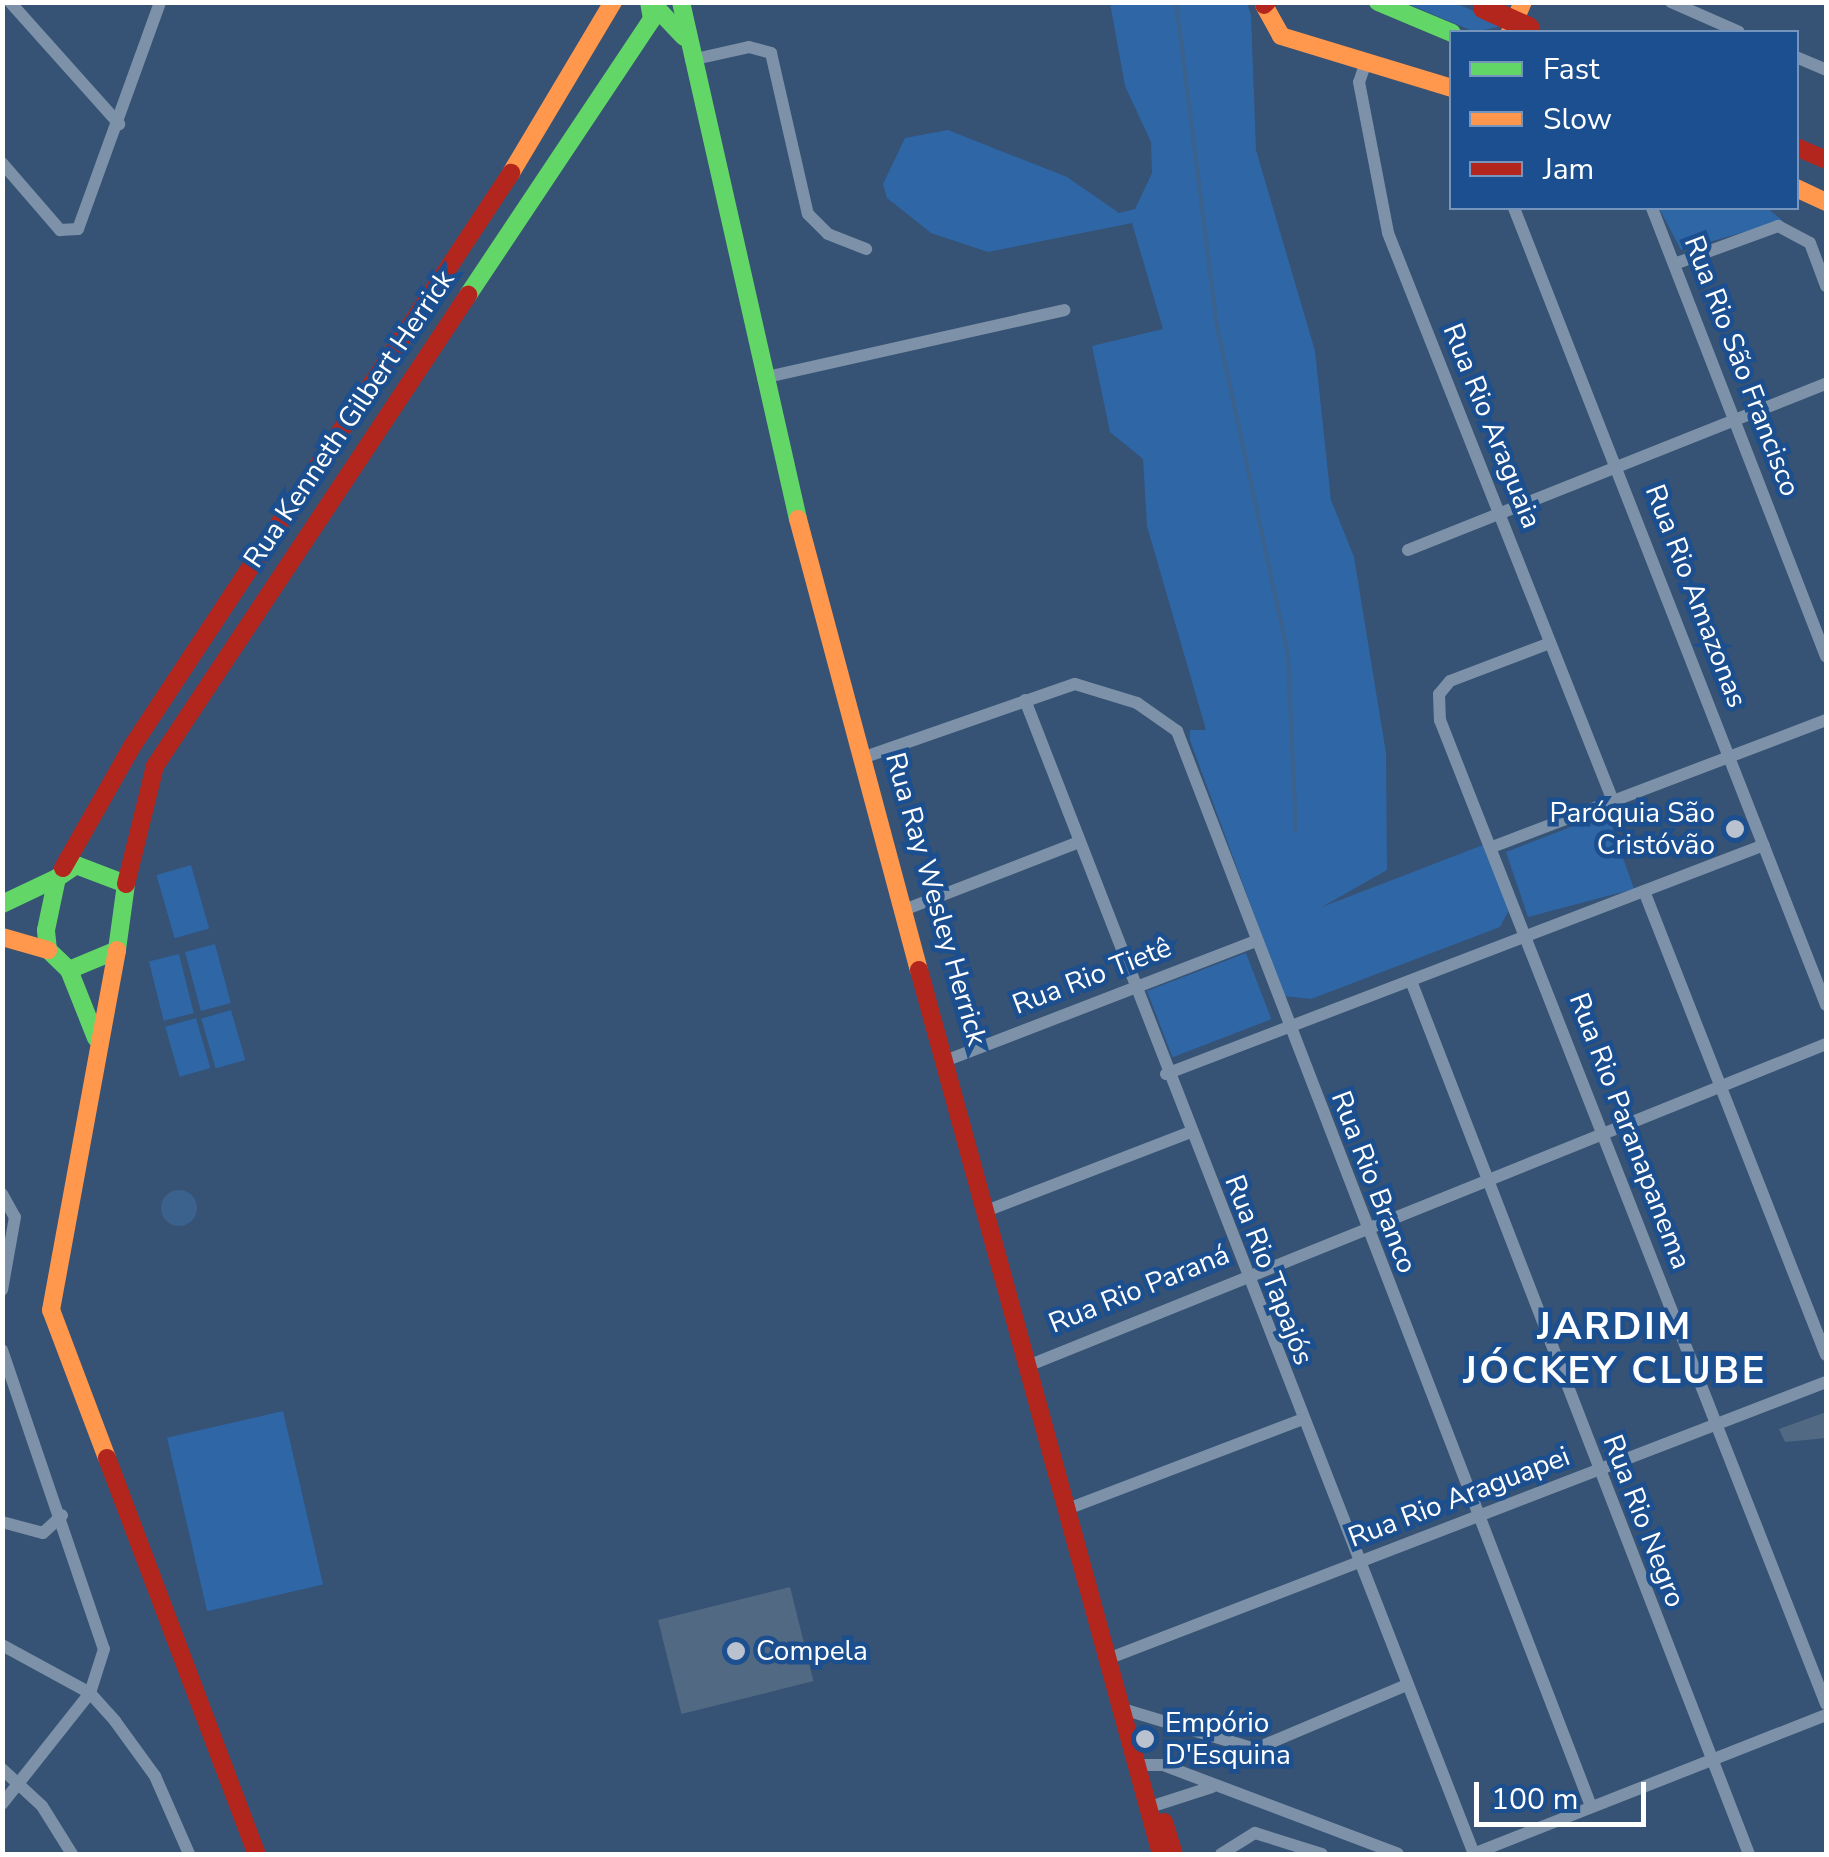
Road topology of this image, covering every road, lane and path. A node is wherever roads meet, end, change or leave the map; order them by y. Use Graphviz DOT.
graph roads {
  1 [pos="10,2"];
  2 [pos="613,2"];
  3 [pos="650,2"];
  4 [pos="681,2"];
  5 [pos="1378,2"];
  6 [pos="1523,2"];
  7 [pos="1671,2"];
  8 [pos="158,4"];
  9 [pos="1265,4"];
  10 [pos="1478,5"];
  11 [pos="1524,30"];
  12 [pos="1526,30"];
  13 [pos="1734,30"];
  14 [pos="1449,31"];
  15 [pos="690,54"];
  16 [pos="1799,59"];
  17 [pos="1366,62"];
  18 [pos="1826,70"];
  19 [pos="1449,87"];
  20 [pos="119,124"];
  21 [pos="1799,148"];
  22 [pos="1826,160"];
  23 [pos="2,163"];
  24 [pos="1799,189"];
  25 [pos="1826,202"];
  26 [pos="1515,210"];
  27 [pos="1653,210"];
  28 [pos="866,249"];
  29 [pos="1677,263"];
  30 [pos="1826,286"];
  31 [pos="1064,310"];
  32 [pos="763,378"];
  33 [pos="1826,384"];
  34 [pos="1735,420"];
  35 [pos="1618,467"];
  36 [pos="1502,514"];
  37 [pos="1408,550"];
  38 [pos="1550,644"];
  39 [pos="1826,656"];
  40 [pos="1025,700"];
  41 [pos="1826,720"];
  42 [pos="865,757"];
  43 [pos="1732,758"];
  44 [pos="1613,801"];
  45 [pos="1078,843"];
  46 [pos="1764,845"];
  47 [pos="1492,847"];
  48 [pos="60,873"];
  49 [pos="126,884"];
  50 [pos="1644,891"];
  51 [pos="2,904"];
  52 [pos="909,908"];
  53 [pos="1527,935"];
  54 [pos="2,937"];
  55 [pos="1254,942"];
  56 [pos="48,950"];
  57 [pos="117,950"];
  58 [pos="69,970"];
  59 [pos="1411,981"];
  60 [pos="1131,986"];
  61 [pos="1826,1004"];
  62 [pos="1287,1027"];
  63 [pos="97,1043"];
  64 [pos="1826,1044"];
  65 [pos="950,1059"];
  66 [pos="1166,1074"];
  67 [pos="1723,1088"];
  68 [pos="1188,1133"];
  69 [pos="1602,1135"];
  70 [pos="1486,1181"];
  71 [pos="2,1194"];
  72 [pos="986,1211"];
  73 [pos="1366,1226"];
  74 [pos="1245,1274"];
  75 [pos="2,1290"];
  76 [pos="2,1350"];
  77 [pos="1826,1355"];
  78 [pos="1030,1365"];
  79 [pos="1826,1382"];
  80 [pos="9,1409"];
  81 [pos="1300,1420"];
  82 [pos="1716,1421"];
  83 [pos="1597,1470"];
  84 [pos="1070,1508"];
  85 [pos="62,1515"];
  86 [pos="1478,1516"];
  87 [pos="2,1522"];
  88 [pos="1359,1564"];
  89 [pos="2,1645"];
  90 [pos="1110,1658"];
  91 [pos="1404,1686"];
  92 [pos="90,1694"];
  93 [pos="1826,1704"];
  94 [pos="1126,1710"];
  95 [pos="1826,1715"];
  96 [pos="1711,1761"];
  97 [pos="1140,1765"];
  98 [pos="2,1769"];
  99 [pos="20,1784"];
  100 [pos="1215,1786"];
  101 [pos="2,1804"];
  102 [pos="1153,1806"];
  103 [pos="1591,1806"];
  104 [pos="72,1854"];
  105 [pos="189,1854"];
  106 [pos="257,1854"];
  107 [pos="1161,1854"];
  108 [pos="1174,1854"];
  109 [pos="1222,1854"];
  110 [pos="1322,1854"];
  111 [pos="1398,1854"];
  112 [pos="1474,1854"];
  113 [pos="1748,1854"];
  1 -- 20 [label="street"];
  2 -- 48 [label="main road"];
  3 -- 15 [label="main road"];
  3 -- 49 [label="main road, Rua Kenneth Gilbert Herrick"];
  4 -- 15 [label="main road, Rua Ray Wesley Herrick"];
  5 -- 14 [label="main road"];
  6 -- 12 [label="main road"];
  7 -- 13 [label="street"];
  8 -- 20 [label="street"];
  9 -- 17 [label="main road"];
  10 -- 11 [label="main road, bridge"];
  15 -- 28 [label="street"];
  15 -- 32 [label="main road, Rua Ray Wesley Herrick"];
  16 -- 18 [label="street"];
  17 -- 19 [label="main road"];
  17 -- 36 [label="street, Rua Rio Araguaia"];
  20 -- 23 [label="street"];
  21 -- 22 [label="main road"];
  24 -- 25 [label="main road"];
  26 -- 35 [label="street, Rua Rio Amazonas"];
  27 -- 29 [label="street, Rua Rio São Francisco"];
  29 -- 30 [label="street"];
  29 -- 34 [label="street, Rua Rio São Francisco"];
  31 -- 32 [label="street"];
  32 -- 42 [label="main road, Rua Ray Wesley Herrick"];
  33 -- 34 [label="street"];
  34 -- 35 [label="street"];
  34 -- 39 [label="street, Rua Rio São Francisco"];
  35 -- 36 [label="street"];
  35 -- 43 [label="street, Rua Rio Amazonas"];
  36 -- 37 [label="street"];
  36 -- 38 [label="street, Rua Rio Araguaia"];
  38 -- 44 [label="street, Rua Rio Araguaia"];
  38 -- 47 [label="street, Rua Rio Paranapanema"];
  40 -- 42 [label="street, Rua Rio Branco"];
  40 -- 45 [label="street, Rua Rio Tapajós"];
  40 -- 55 [label="street, Rua Rio Branco"];
  41 -- 43 [label="street"];
  42 -- 52 [label="main road, Rua Ray Wesley Herrick"];
  43 -- 44 [label="street"];
  43 -- 46 [label="street, Rua Rio Amazonas"];
  44 -- 47 [label="street"];
  45 -- 52 [label="street"];
  45 -- 60 [label="street, Rua Rio Tapajós"];
  46 -- 50 [label="street"];
  46 -- 61 [label="street, Rua Rio Amazonas"];
  47 -- 53 [label="street, Rua Rio Paranapanema"];
  48 -- 49 [label="main road"];
  48 -- 51 [label="main road"];
  48 -- 56 [label="main road"];
  49 -- 57 [label="main road, Rua Kenneth Gilbert Herrick"];
  50 -- 53 [label="street"];
  50 -- 67 [label="street"];
  52 -- 65 [label="main road, Rua Ray Wesley Herrick"];
  53 -- 59 [label="street"];
  53 -- 69 [label="street, Rua Rio Paranapanema"];
  54 -- 56 [label="main road"];
  55 -- 60 [label="street, Rua Rio Tietê"];
  55 -- 62 [label="street, Rua Rio Branco"];
  56 -- 58 [label="main road"];
  57 -- 58 [label="main road"];
  57 -- 63 [label="main road, Rua Kenneth Gilbert Herrick"];
  58 -- 63 [label="main road"];
  59 -- 62 [label="street"];
  59 -- 70 [label="street, Rua Rio Negro"];
  60 -- 65 [label="street, Rua Rio Tietê"];
  60 -- 66 [label="street, Rua Rio Tapajós"];
  62 -- 66 [label="street"];
  62 -- 73 [label="street, Rua Rio Branco"];
  63 -- 106 [label="main road, Rua Kenneth Gilbert Herrick"];
  64 -- 67 [label="street, Rua Rio Paraná"];
  65 -- 72 [label="main road, Rua Ray Wesley Herrick"];
  66 -- 68 [label="street, Rua Rio Tapajós"];
  67 -- 69 [label="street, Rua Rio Paraná"];
  67 -- 77 [label="street"];
  68 -- 72 [label="street"];
  68 -- 74 [label="street, Rua Rio Tapajós"];
  69 -- 70 [label="street, Rua Rio Paraná"];
  69 -- 82 [label="street, Rua Rio Paranapanema"];
  70 -- 73 [label="street, Rua Rio Paraná"];
  70 -- 83 [label="street, Rua Rio Negro"];
  71 -- 75 [label="street"];
  72 -- 78 [label="main road, Rua Ray Wesley Herrick"];
  73 -- 74 [label="street, Rua Rio Paraná"];
  73 -- 86 [label="street, Rua Rio Branco"];
  74 -- 78 [label="street, Rua Rio Paraná"];
  74 -- 81 [label="street, Rua Rio Tapajós"];
  76 -- 80 [label="street"];
  78 -- 84 [label="main road, Rua Ray Wesley Herrick"];
  79 -- 82 [label="street, Rua Rio Araguapei"];
  80 -- 85 [label="street"];
  81 -- 84 [label="street"];
  81 -- 88 [label="street, Rua Rio Tapajós"];
  82 -- 83 [label="street, Rua Rio Araguapei"];
  82 -- 93 [label="street, Rua Rio Paranapanema"];
  83 -- 86 [label="street, Rua Rio Araguapei"];
  83 -- 96 [label="street, Rua Rio Negro"];
  84 -- 90 [label="main road, Rua Ray Wesley Herrick"];
  85 -- 87 [label="street"];
  85 -- 92 [label="street"];
  86 -- 88 [label="street, Rua Rio Araguapei"];
  86 -- 103 [label="street, Rua Rio Branco"];
  88 -- 90 [label="street, Rua Rio Araguapei"];
  88 -- 91 [label="street, Rua Rio Tapajós"];
  89 -- 92 [label="street"];
  90 -- 94 [label="main road, Rua Ray Wesley Herrick"];
  91 -- 94 [label="street"];
  91 -- 112 [label="street, Rua Rio Tapajós"];
  92 -- 99 [label="street"];
  92 -- 105 [label="street"];
  94 -- 97 [label="main road, Rua Ray Wesley Herrick"];
  95 -- 96 [label="street"];
  96 -- 103 [label="street"];
  96 -- 113 [label="street, Rua Rio Negro"];
  97 -- 100 [label="street"];
  97 -- 102 [label="main road, Rua Ray Wesley Herrick"];
  98 -- 99 [label="street"];
  99 -- 101 [label="street"];
  99 -- 104 [label="street"];
  100 -- 102 [label="street"];
  100 -- 111 [label="street"];
  102 -- 107 [label="main road, Rua Ray Wesley Herrick"];
  102 -- 108 [label="main road, Rua Ray Wesley Herrick"];
  103 -- 112 [label="street"];
  109 -- 110 [label="street"];
}
